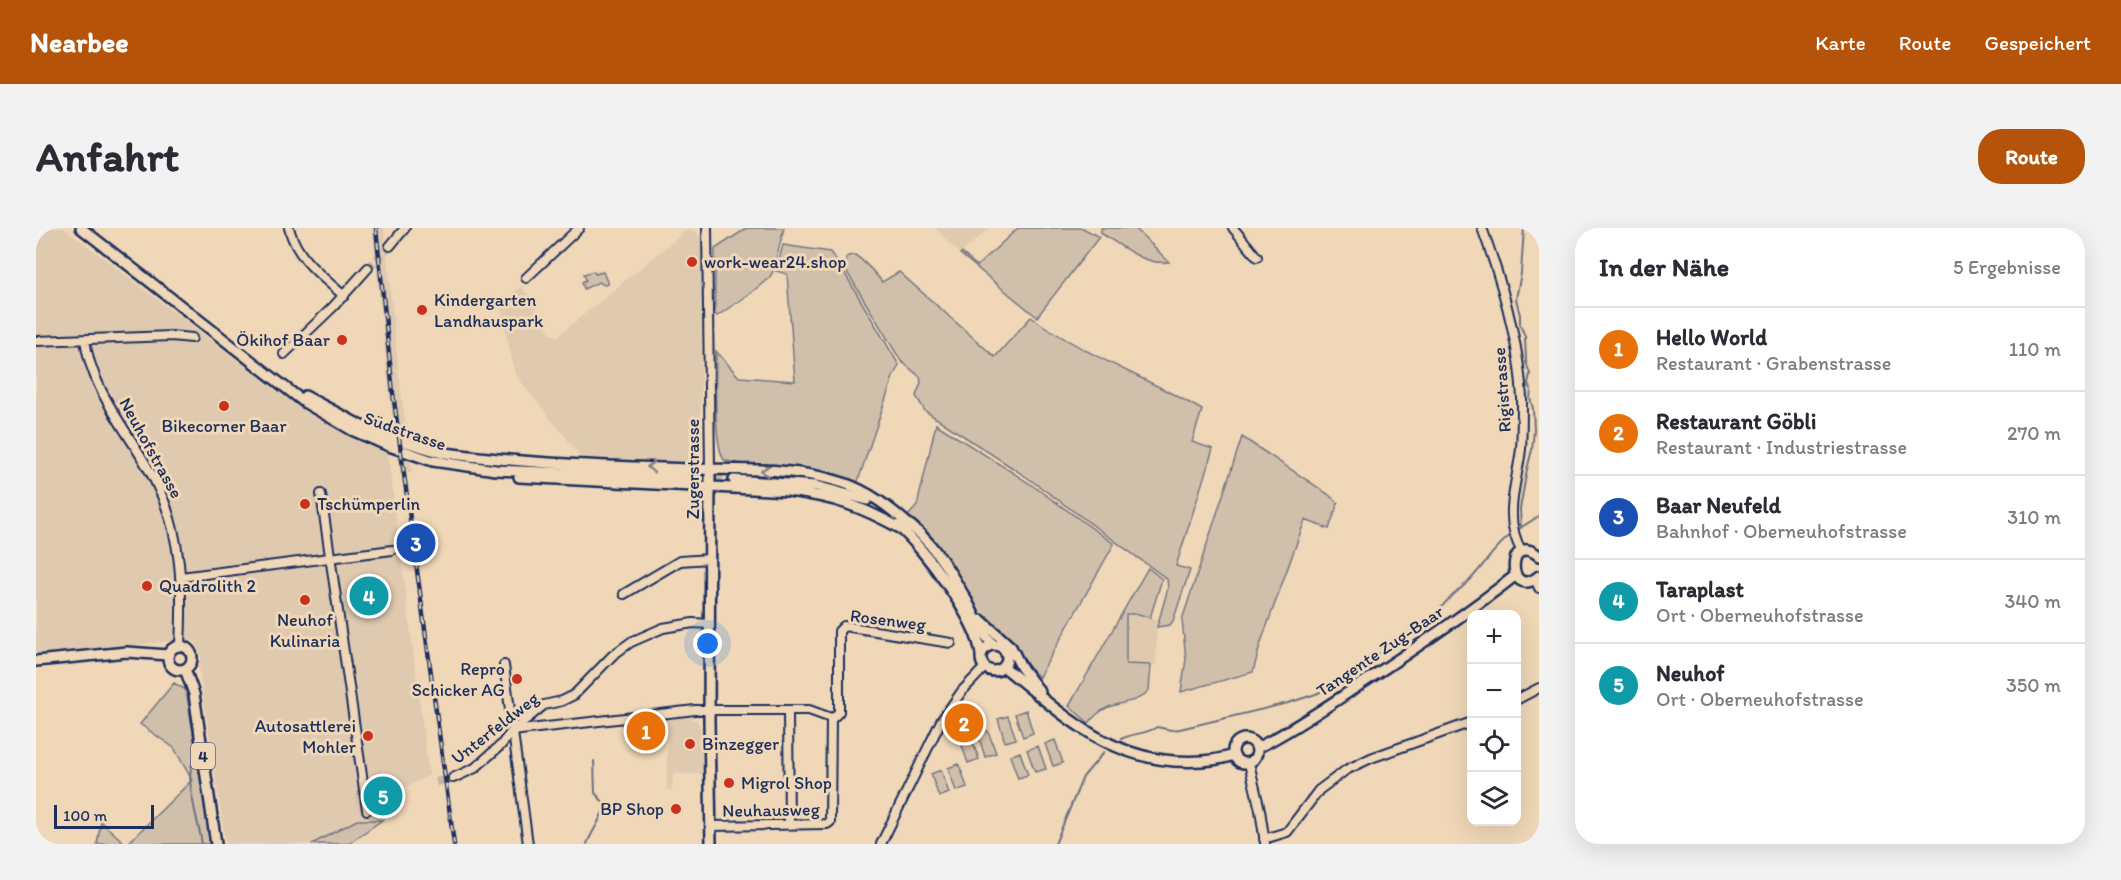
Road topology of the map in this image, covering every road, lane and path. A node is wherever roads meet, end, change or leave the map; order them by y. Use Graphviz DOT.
graph roads {
  1 [pos="79,228"];
  2 [pos="289,228"];
  3 [pos="405,228"];
  4 [pos="579,228"];
  5 [pos="707,228"];
  6 [pos="1233,228"];
  7 [pos="1482,228"];
  8 [pos="390,246"];
  9 [pos="1257,257"];
  10 [pos="368,268"];
  11 [pos="526,278"];
  12 [pos="344,296"];
  13 [pos="192,338"];
  14 [pos="85,339"];
  15 [pos="36,341"];
  16 [pos="284,354"];
  17 [pos="263,370"];
  18 [pos="438,452"];
  19 [pos="444,463"];
  20 [pos="710,469"];
  21 [pos="553,472"];
  22 [pos="687,478"];
  23 [pos="734,480"];
  24 [pos="710,487"];
  25 [pos="321,494"];
  26 [pos="904,526"];
  27 [pos="393,550"];
  28 [pos="1521,552"];
  29 [pos="1539,556"];
  30 [pos="330,560"];
  31 [pos="710,560"];
  32 [pos="1516,575"];
  33 [pos="181,578"];
  34 [pos="1538,581"];
  35 [pos="624,594"];
  36 [pos="967,601"];
  37 [pos="710,624"];
  38 [pos="951,643"];
  39 [pos="994,645"];
  40 [pos="180,646"];
  41 [pos="168,655"];
  42 [pos="981,655"];
  43 [pos="36,660"];
  44 [pos="504,665"];
  45 [pos="985,667"];
  46 [pos="1004,667"];
  47 [pos="185,669"];
  48 [pos="1539,688"];
  49 [pos="1521,697"];
  50 [pos="1043,700"];
  51 [pos="709,709"];
  52 [pos="788,711"];
  53 [pos="831,718"];
  54 [pos="1467,724"];
  55 [pos="512,731"];
  56 [pos="1257,747"];
  57 [pos="1233,755"];
  58 [pos="1249,763"];
  59 [pos="453,778"];
  60 [pos="367,810"];
  61 [pos="830,822"];
  62 [pos="789,825"];
  63 [pos="711,826"];
  64 [pos="1265,842"];
  65 [pos="216,844"];
  66 [pos="528,844"];
  67 [pos="711,844"];
  68 [pos="881,844"];
  1 -- 17 [label="main road, Südstrasse"];
  2 -- 12 [label="street"];
  3 -- 8 [label="street"];
  4 -- 11 [label="street"];
  5 -- 20 [label="street, Zugerstrasse"];
  6 -- 9 [label="street"];
  7 -- 28 [label="street, Rigistrasse"];
  10 -- 12 [label="street"];
  12 -- 16 [label="street"];
  13 -- 14 [label="street"];
  14 -- 15 [label="street"];
  14 -- 33 [label="street, Neuhofstrasse"];
  17 -- 18 [label="main road, Südstrasse"];
  17 -- 19 [label="main road, Südstrasse"];
  20 -- 18 [label="main road, one-way"];
  18 -- 21 [label="main road, Südstrasse"];
  19 -- 21 [label="main road, Südstrasse"];
  19 -- 24 [label="main road"];
  20 -- 24 [label="main road, Zugerstrasse"];
  26 -- 20 [label="main road, one-way"];
  21 -- 22 [label="main road, Südstrasse"];
  23 -- 26 [label="main road"];
  24 -- 26 [label="main road"];
  24 -- 31 [label="main road, Zugerstrasse"];
  25 -- 30 [label="street"];
  26 -- 36 [label="main road"];
  26 -- 42 [label="main road"];
  27 -- 30 [label="street"];
  28 -- 29 [label="main road"];
  28 -- 32 [label="main road"];
  30 -- 33 [label="street"];
  30 -- 60 [label="street"];
  31 -- 35 [label="street"];
  31 -- 37 [label="main road, Zugerstrasse"];
  32 -- 34 [label="main road"];
  32 -- 56 [label="main road, Tangente Zug-Baar"];
  33 -- 40 [label="street, Neuhofstrasse"];
  36 -- 39 [label="main road"];
  36 -- 50 [label="main road"];
  37 -- 51 [label="main road, Zugerstrasse"];
  37 -- 55 [label="street, Unterfeldweg"];
  38 -- 53 [label="street, Rosenweg"];
  39 -- 42 [label="main road"];
  39 -- 46 [label="main road"];
  40 -- 41 [label="main road"];
  40 -- 47 [label="main road"];
  41 -- 43 [label="main road"];
  41 -- 47 [label="main road"];
  42 -- 45 [label="main road"];
  44 -- 55 [label="street"];
  45 -- 46 [label="main road"];
  45 -- 68 [label="street"];
  46 -- 50 [label="main road"];
  47 -- 65 [label="main road, 4"];
  48 -- 49 [label="street"];
  50 -- 57 [label="main road"];
  51 -- 52 [label="street"];
  51 -- 55 [label="street"];
  51 -- 63 [label="main road, Zugerstrasse"];
  52 -- 53 [label="street"];
  52 -- 62 [label="street"];
  53 -- 61 [label="street, Rosenweg"];
  54 -- 64 [label="street"];
  55 -- 59 [label="street, Unterfeldweg"];
  55 -- 66 [label="street"];
  56 -- 57 [label="main road"];
  56 -- 58 [label="main road"];
  57 -- 58 [label="main road"];
  58 -- 64 [label="street"];
  61 -- 62 [label="street, Neuhausweg"];
  62 -- 63 [label="street, Neuhausweg"];
  63 -- 67 [label="main road, Zugerstrasse"];
}
